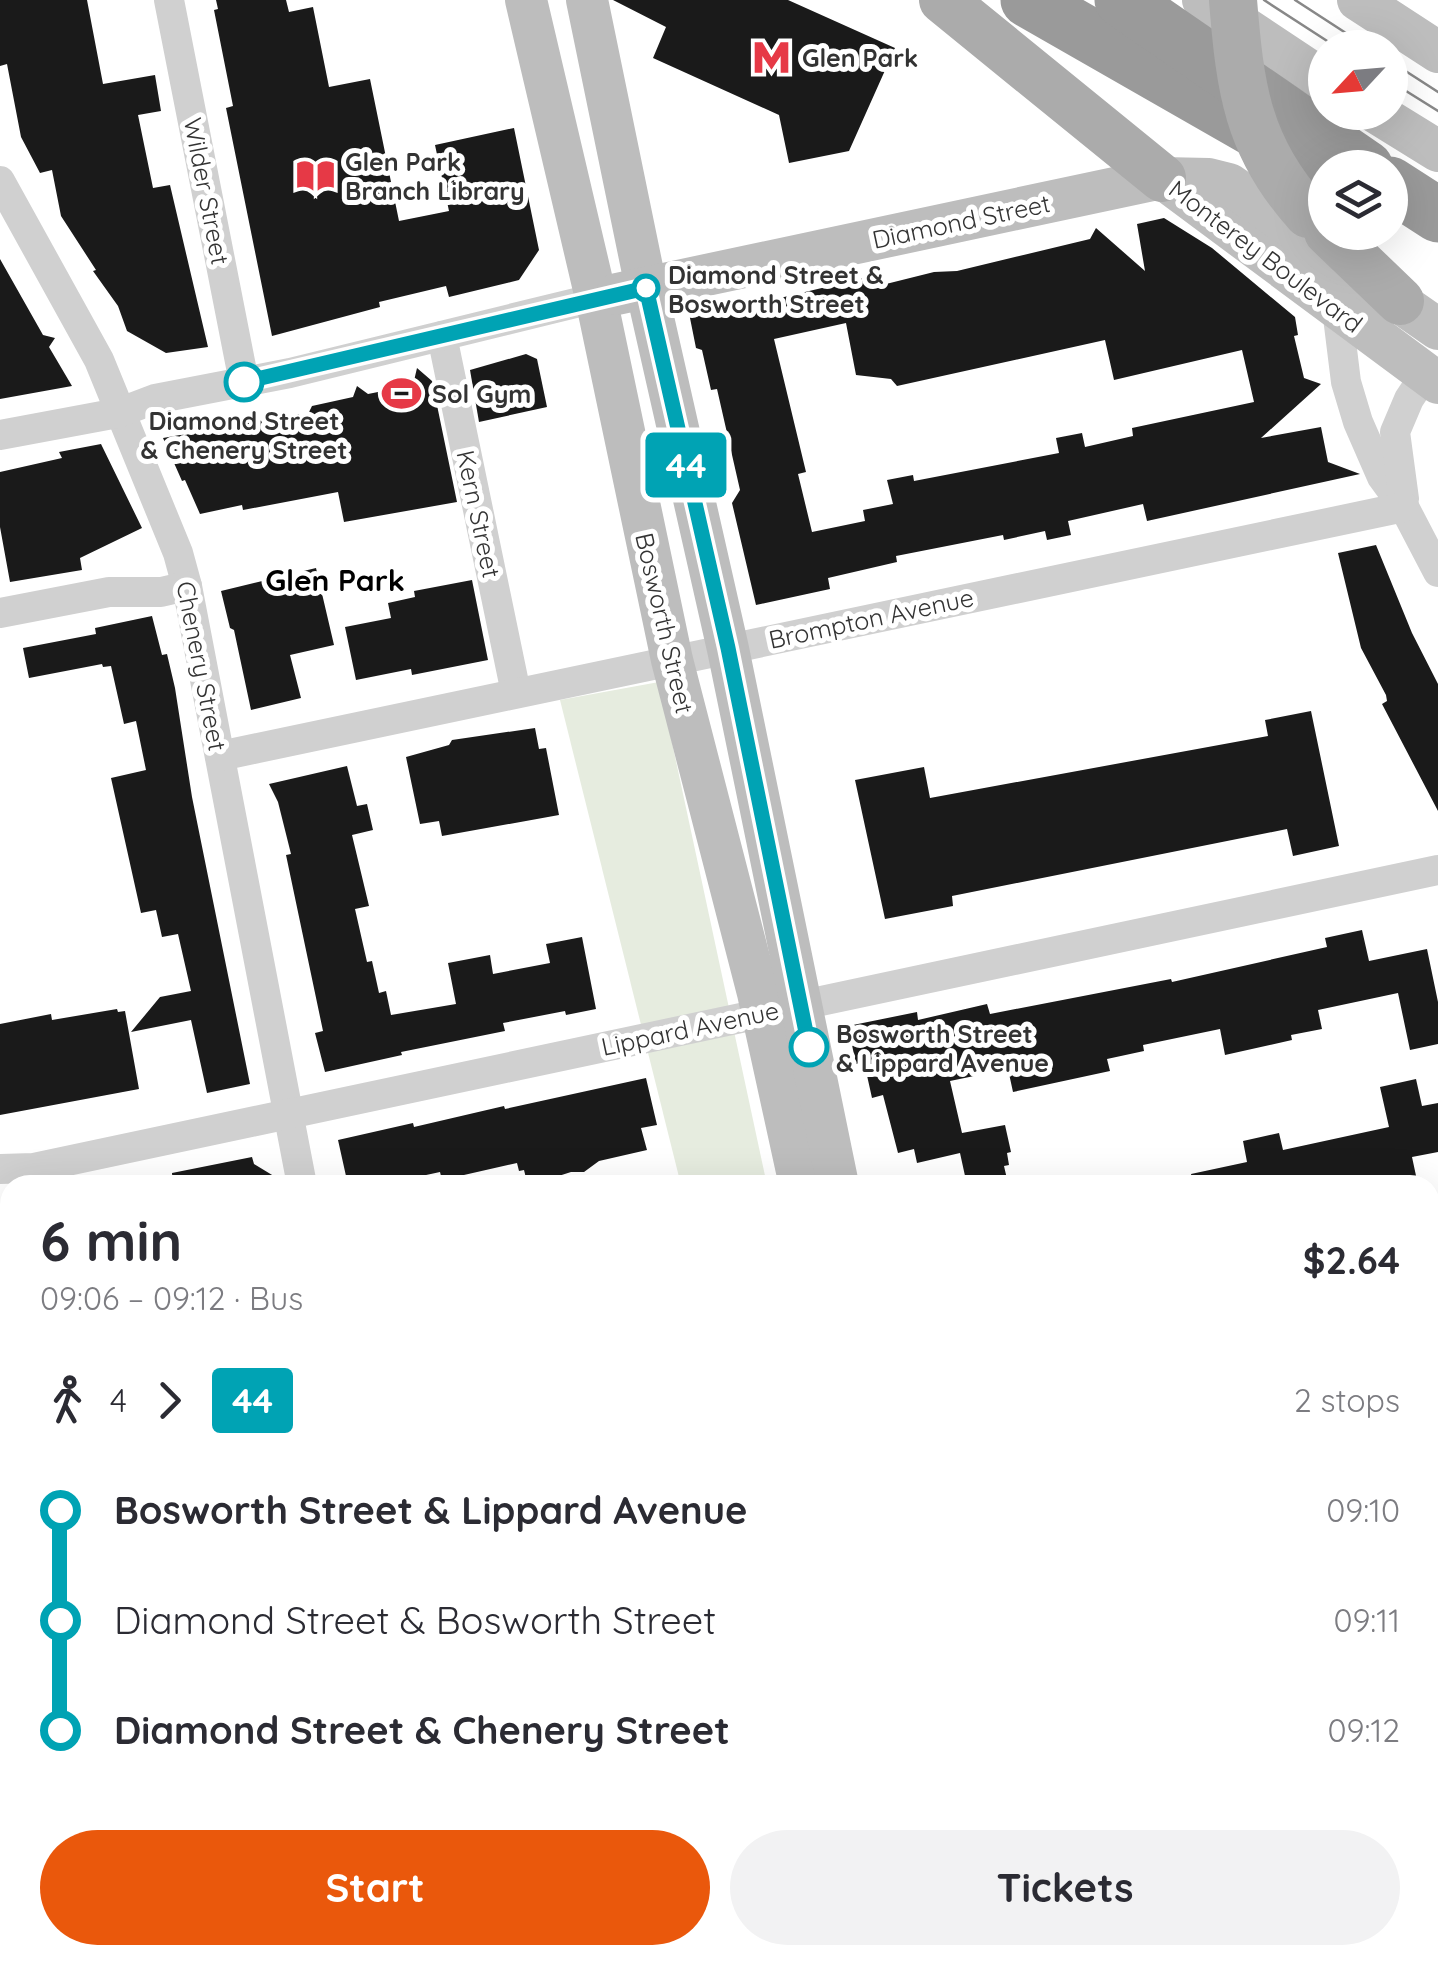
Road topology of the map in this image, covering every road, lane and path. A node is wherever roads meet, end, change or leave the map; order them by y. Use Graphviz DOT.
graph roads {
  1 [pos="169,0"];
  2 [pos="526,0"];
  3 [pos="587,0"];
  4 [pos="1028,0"];
  5 [pos="1122,0"];
  6 [pos="1202,0"];
  7 [pos="1233,0"];
  8 [pos="1358,0"];
  9 [pos="952,8"];
  10 [pos="1438,52"];
  11 [pos="1308,70"];
  12 [pos="1404,130"];
  13 [pos="1340,150"];
  14 [pos="1438,151"];
  15 [pos="1162,178"];
  16 [pos="0,181"];
  17 [pos="1408,196"];
  18 [pos="1308,202"];
  19 [pos="1308,204"];
  20 [pos="1408,214"];
  21 [pos="1438,215"];
  22 [pos="1438,229"];
  23 [pos="1355,250"];
  24 [pos="646,288"];
  25 [pos="596,298"];
  26 [pos="1400,301"];
  27 [pos="1336,309"];
  28 [pos="1438,329"];
  29 [pos="442,336"];
  30 [pos="1432,379"];
  31 [pos="244,382"];
  32 [pos="118,413"];
  33 [pos="0,435"];
  34 [pos="1404,507"];
  35 [pos="1438,572"];
  36 [pos="187,586"];
  37 [pos="0,613"];
  38 [pos="728,648"];
  39 [pos="672,660"];
  40 [pos="516,693"];
  41 [pos="220,756"];
  42 [pos="1438,870"];
  43 [pos="782,1009"];
  44 [pos="286,1113"];
  45 [pos="0,1169"];
  46 [pos="300,1175"];
  47 [pos="799,1175"];
  48 [pos="835,1175"];
  1 -- 31 [label="street, Wilder Street"];
  2 -- 25 [label="main road, Bosworth Street"];
  3 -- 24 [label="main road, Bosworth Street"];
  4 -- 18 [label="highway"];
  5 -- 13 [label="highway"];
  6 -- 11 [label="main road"];
  7 -- 19 [label="main road, bridge"];
  8 -- 10 [label="main road"];
  9 -- 15 [label="main road"];
  12 -- 14 [label="main road"];
  15 -- 24 [label="main road, Diamond Street"];
  15 -- 26 [label="main road, Monterey Boulevard"];
  15 -- 27 [label="main road, Monterey Boulevard"];
  16 -- 32 [label="street, Chenery Street"];
  17 -- 21 [label="highway"];
  20 -- 22 [label="highway"];
  23 -- 26 [label="main road"];
  24 -- 25 [label="main road, Diamond Street"];
  24 -- 38 [label="main road, Bosworth Street"];
  25 -- 29 [label="street, Diamond Street"];
  25 -- 39 [label="main road, Bosworth Street"];
  26 -- 28 [label="main road, Monterey Boulevard"];
  27 -- 30 [label="main road, Monterey Boulevard"];
  27 -- 34 [label="street"];
  29 -- 31 [label="street, Diamond Street"];
  29 -- 40 [label="street, Kern Street"];
  30 -- 34 [label="street"];
  31 -- 32 [label="street, Diamond Street"];
  32 -- 33 [label="street, Diamond Street"];
  32 -- 36 [label="street, Chenery Street"];
  34 -- 35 [label="street"];
  34 -- 38 [label="street, Brompton Avenue"];
  36 -- 37 [label="street"];
  36 -- 41 [label="street, Chenery Street"];
  38 -- 39 [label="street, Brompton Avenue"];
  38 -- 43 [label="main road, Bosworth Street"];
  39 -- 40 [label="street, Brompton Avenue"];
  39 -- 43 [label="main road, Bosworth Street"];
  40 -- 41 [label="street, Brompton Avenue"];
  41 -- 44 [label="street, Chenery Street"];
  42 -- 43 [label="street, Lippard Avenue"];
  43 -- 44 [label="street, Lippard Avenue"];
  43 -- 47 [label="main road, Bosworth Street"];
  43 -- 48 [label="main road, Bosworth Street"];
  44 -- 45 [label="street, Lippard Avenue"];
  44 -- 46 [label="street, Chenery Street"];
}
